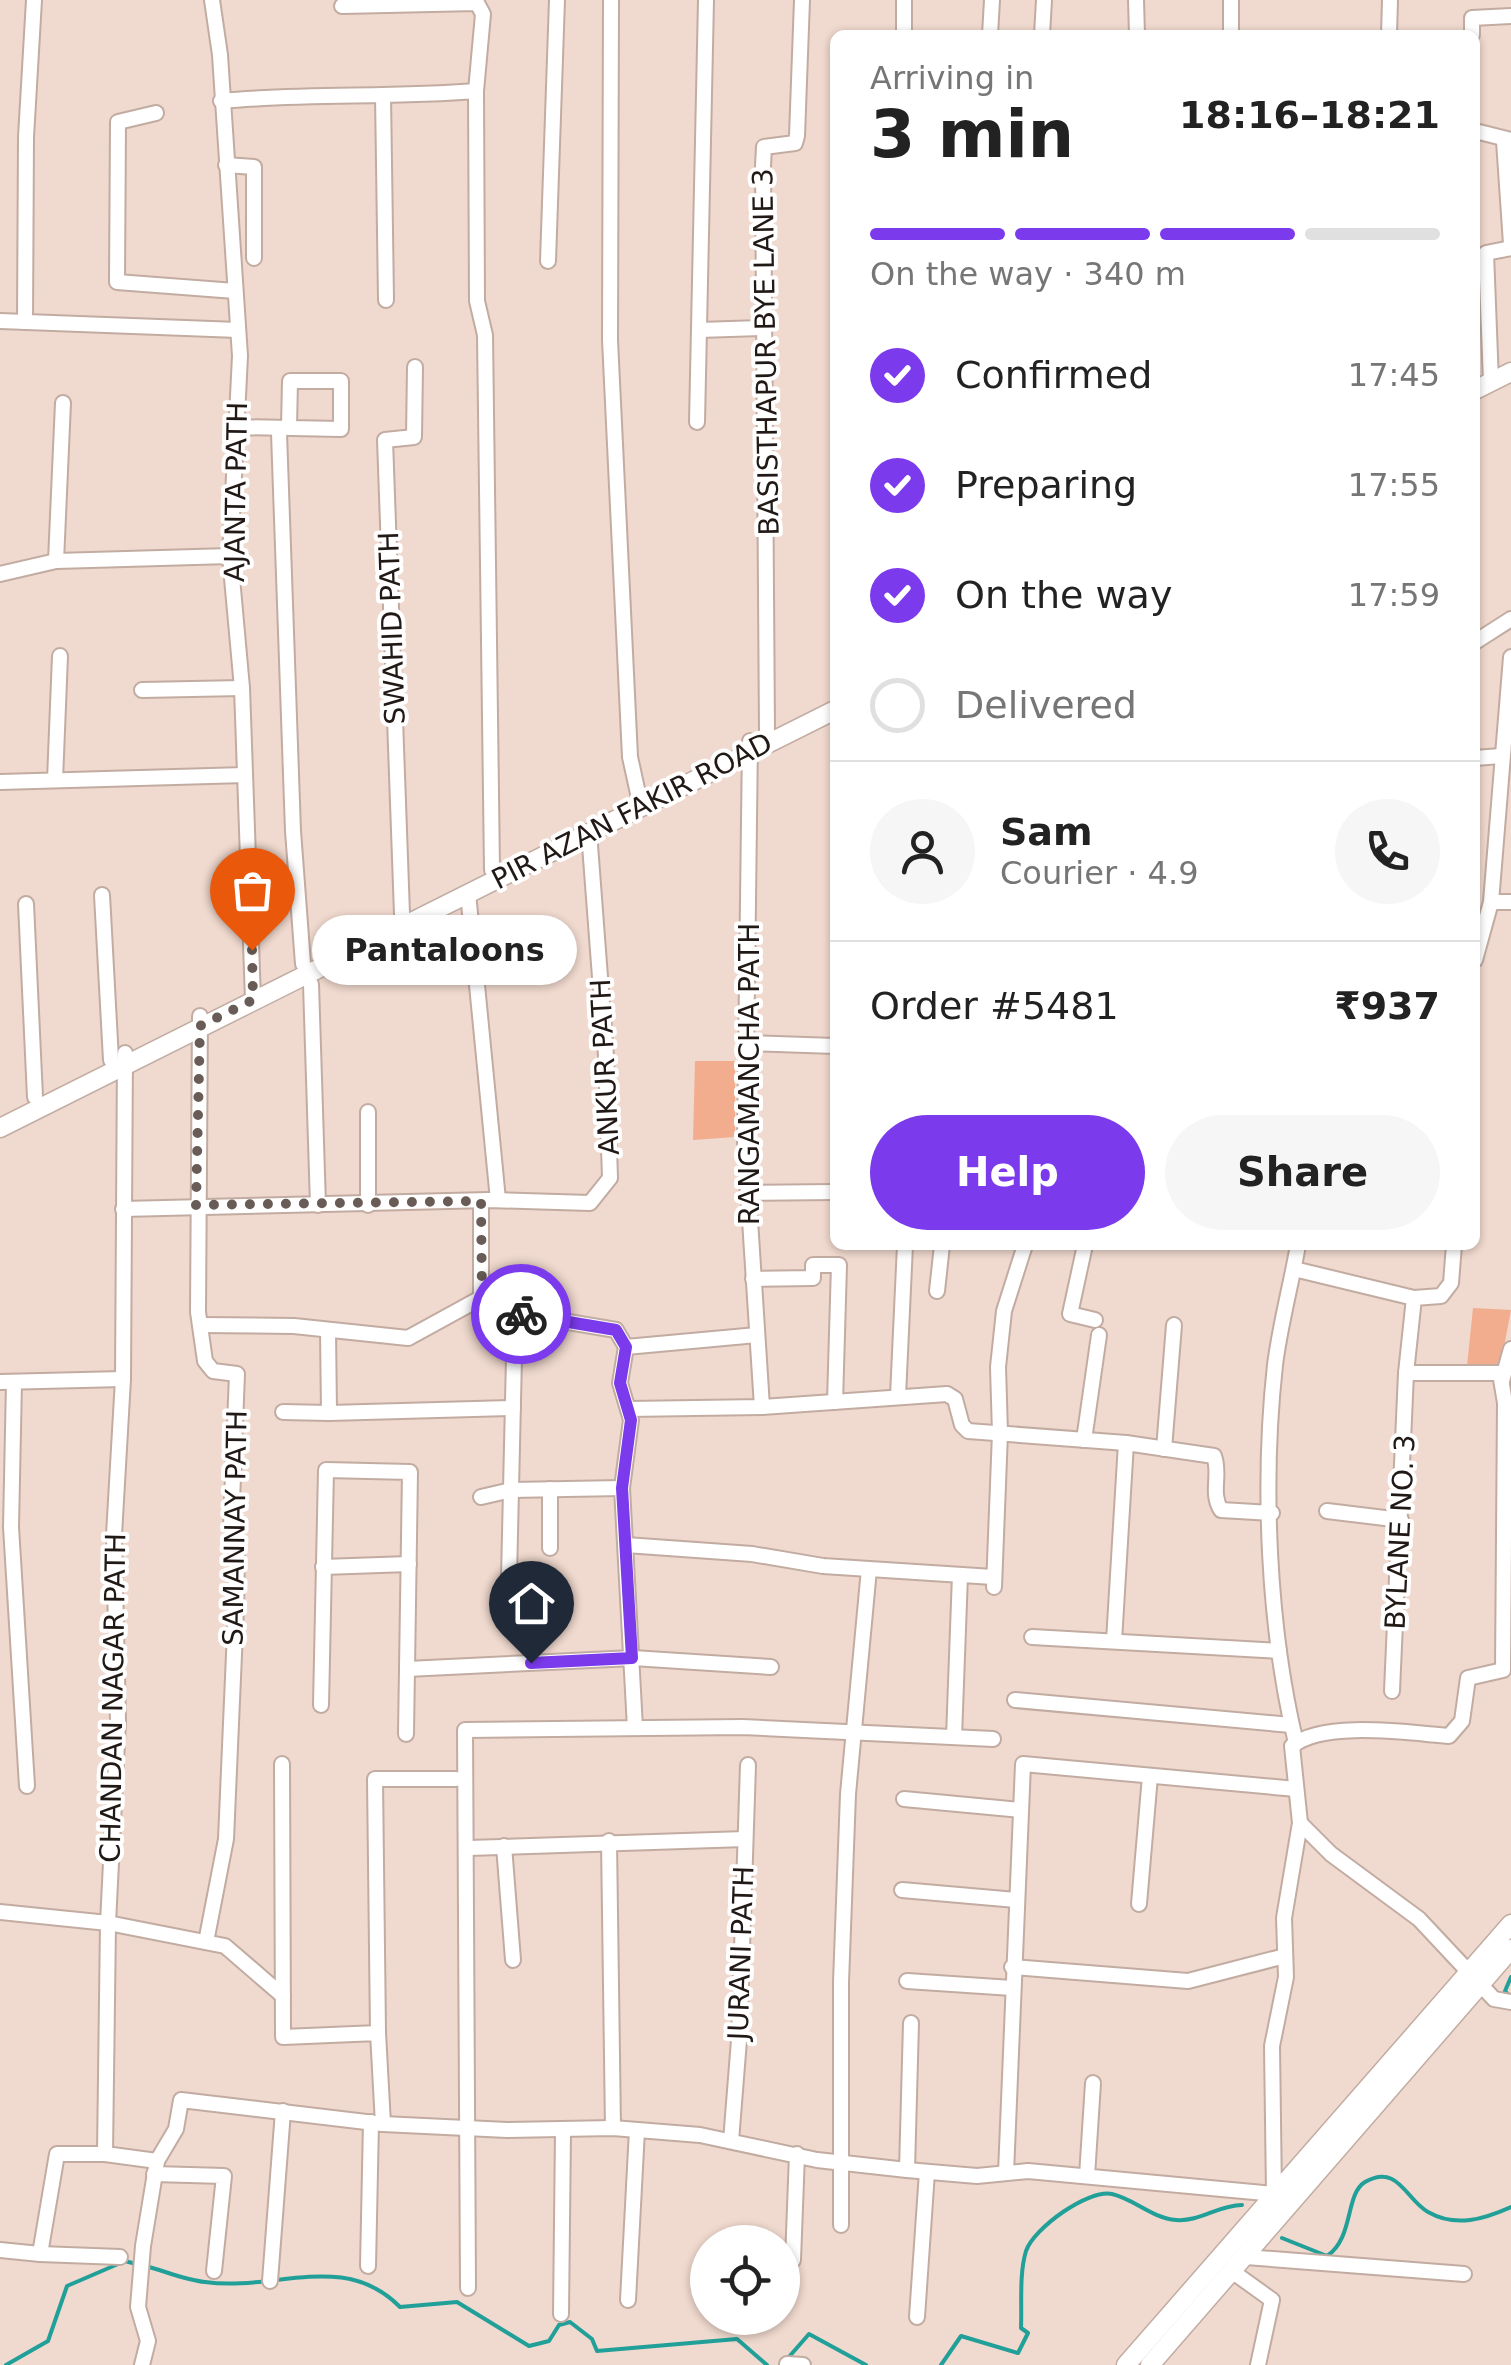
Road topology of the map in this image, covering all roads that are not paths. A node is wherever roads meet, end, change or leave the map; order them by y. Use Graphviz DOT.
graph roads {
  1 [pos="34,0"];
  2 [pos="212,0"];
  3 [pos="557,0"];
  4 [pos="611,0"];
  5 [pos="706,0"];
  6 [pos="802,0"];
  7 [pos="904,0"];
  8 [pos="992,0"];
  9 [pos="1044,0"];
  10 [pos="1136,0"];
  11 [pos="1230,0"];
  12 [pos="1390,0"];
  13 [pos="342,6"];
  14 [pos="1511,16"];
  15 [pos="904,30"];
  16 [pos="990,30"];
  17 [pos="1042,30"];
  18 [pos="1137,30"];
  19 [pos="1230,30"];
  20 [pos="1390,30"];
  21 [pos="1472,30"];
  22 [pos="476,91"];
  23 [pos="383,95"];
  24 [pos="221,101"];
  25 [pos="156,113"];
  26 [pos="1480,132"];
  27 [pos="1507,140"];
  28 [pos="226,164"];
  29 [pos="1511,246"];
  30 [pos="254,258"];
  31 [pos="548,261"];
  32 [pos="235,291"];
  33 [pos="386,300"];
  34 [pos="0,321"];
  35 [pos="24,322"];
  36 [pos="761,328"];
  37 [pos="238,330"];
  38 [pos="699,330"];
  39 [pos="1511,361"];
  40 [pos="415,367"];
  41 [pos="1511,372"];
  42 [pos="1483,380"];
  43 [pos="63,404"];
  44 [pos="697,422"];
  45 [pos="236,427"];
  46 [pos="284,430"];
  47 [pos="230,556"];
  48 [pos="56,561"];
  49 [pos="0,574"];
  50 [pos="1511,619"];
  51 [pos="1480,639"];
  52 [pos="60,656"];
  53 [pos="1511,657"];
  54 [pos="1509,681"];
  55 [pos="242,688"];
  56 [pos="142,690"];
  57 [pos="830,700"];
  58 [pos="830,712"];
  59 [pos="767,732"];
  60 [pos="750,747"];
  61 [pos="1501,756"];
  62 [pos="1480,758"];
  63 [pos="246,775"];
  64 [pos="56,780"];
  65 [pos="0,782"];
  66 [pos="638,802"];
  67 [pos="589,832"];
  68 [pos="492,870"];
  69 [pos="468,893"];
  70 [pos="102,895"];
  71 [pos="1491,902"];
  72 [pos="1511,902"];
  73 [pos="26,904"];
  74 [pos="402,914"];
  75 [pos="1480,942"];
  76 [pos="304,964"];
  77 [pos="311,984"];
  78 [pos="253,992"];
  79 [pos="200,1022"];
  80 [pos="746,1043"];
  81 [pos="830,1046"];
  82 [pos="120,1059"];
  83 [pos="35,1097"];
  84 [pos="368,1112"];
  85 [pos="0,1115"];
  86 [pos="0,1128"];
  87 [pos="830,1192"];
  88 [pos="747,1193"];
  89 [pos="498,1200"];
  90 [pos="481,1201"];
  91 [pos="196,1205"];
  92 [pos="318,1205"];
  93 [pos="368,1205"];
  94 [pos="123,1209"];
  95 [pos="904,1250"];
  96 [pos="941,1250"];
  97 [pos="1023,1250"];
  98 [pos="1084,1250"];
  99 [pos="1297,1250"];
  100 [pos="1454,1250"];
  101 [pos="1294,1270"];
  102 [pos="753,1280"];
  103 [pos="936,1291"];
  104 [pos="482,1298"];
  105 [pos="1414,1298"];
  106 [pos="516,1313"];
  107 [pos="200,1325"];
  108 [pos="1174,1326"];
  109 [pos="328,1331"];
  110 [pos="757,1335"];
  111 [pos="626,1347"];
  112 [pos="1511,1349"];
  113 [pos="1406,1374"];
  114 [pos="124,1379"];
  115 [pos="7,1382"];
  116 [pos="1506,1383"];
  117 [pos="898,1396"];
  118 [pos="835,1402"];
  119 [pos="762,1406"];
  120 [pos="513,1408"];
  121 [pos="628,1410"];
  122 [pos="283,1412"];
  123 [pos="329,1413"];
  124 [pos="1000,1433"];
  125 [pos="1084,1440"];
  126 [pos="1126,1443"];
  127 [pos="1164,1449"];
  128 [pos="622,1488"];
  129 [pos="550,1489"];
  130 [pos="511,1490"];
  131 [pos="481,1497"];
  132 [pos="1327,1511"];
  133 [pos="1272,1513"];
  134 [pos="1401,1520"];
  135 [pos="626,1545"];
  136 [pos="550,1548"];
  137 [pos="409,1564"];
  138 [pos="324,1566"];
  139 [pos="869,1569"];
  140 [pos="960,1574"];
  141 [pos="509,1578"];
  142 [pos="1032,1637"];
  143 [pos="1114,1641"];
  144 [pos="1279,1651"];
  145 [pos="632,1658"];
  146 [pos="771,1667"];
  147 [pos="407,1669"];
  148 [pos="1392,1691"];
  149 [pos="1015,1700"];
  150 [pos="321,1706"];
  151 [pos="1292,1725"];
  152 [pos="635,1728"];
  153 [pos="852,1732"];
  154 [pos="406,1734"];
  155 [pos="954,1737"];
  156 [pos="993,1739"];
  157 [pos="1296,1743"];
  158 [pos="282,1764"];
  159 [pos="748,1766"];
  160 [pos="1150,1776"];
  161 [pos="456,1779"];
  162 [pos="26,1786"];
  163 [pos="1296,1789"];
  164 [pos="904,1799"];
  165 [pos="1021,1810"];
  166 [pos="1300,1823"];
  167 [pos="745,1838"];
  168 [pos="609,1841"];
  169 [pos="504,1846"];
  170 [pos="468,1848"];
  171 [pos="902,1890"];
  172 [pos="1016,1900"];
  173 [pos="1139,1904"];
  174 [pos="0,1912"];
  175 [pos="108,1922"];
  176 [pos="1511,1924"];
  177 [pos="206,1942"];
  178 [pos="1511,1950"];
  179 [pos="1285,1956"];
  180 [pos="513,1960"];
  181 [pos="1012,1967"];
  182 [pos="1475,1978"];
  183 [pos="907,1981"];
  184 [pos="1012,1988"];
  185 [pos="283,1996"];
  186 [pos="1509,2002"];
  187 [pos="911,2023"];
  188 [pos="378,2033"];
  189 [pos="1093,2084"];
  190 [pos="284,2111"];
  191 [pos="377,2123"];
  192 [pos="613,2128"];
  193 [pos="470,2129"];
  194 [pos="563,2130"];
  195 [pos="637,2130"];
  196 [pos="730,2141"];
  197 [pos="106,2154"];
  198 [pos="797,2154"];
  199 [pos="843,2162"];
  200 [pos="156,2168"];
  201 [pos="907,2170"];
  202 [pos="927,2172"];
  203 [pos="1006,2173"];
  204 [pos="1087,2176"];
  205 [pos="1274,2194"];
  206 [pos="841,2224"];
  207 [pos="794,2225"];
  208 [pos="0,2250"];
  209 [pos="40,2254"];
  210 [pos="120,2256"];
  211 [pos="1246,2257"];
  212 [pos="368,2266"];
  213 [pos="214,2271"];
  214 [pos="1232,2272"];
  215 [pos="1464,2274"];
  216 [pos="270,2281"];
  217 [pos="468,2288"];
  218 [pos="628,2300"];
  219 [pos="561,2314"];
  220 [pos="918,2317"];
  221 [pos="788,2364"];
  222 [pos="142,2365"];
  223 [pos="803,2365"];
  224 [pos="1126,2365"];
  225 [pos="1150,2365"];
  226 [pos="1258,2365"];
  1 -- 35 [label="street"];
  2 -- 24 [label="street, AJANTA PATH"];
  3 -- 31 [label="street"];
  4 -- 66 [label="street"];
  5 -- 38 [label="street"];
  6 -- 36 [label="street, BASISTHAPUR BYE LANE 3"];
  7 -- 15 [label="street"];
  8 -- 16 [label="street"];
  9 -- 17 [label="street"];
  10 -- 18 [label="street"];
  11 -- 19 [label="street"];
  12 -- 20 [label="street"];
  13 -- 22 [label="street"];
  14 -- 21 [label="street"];
  22 -- 23 [label="street"];
  22 -- 68 [label="street"];
  23 -- 24 [label="street"];
  23 -- 33 [label="street"];
  24 -- 28 [label="street, AJANTA PATH"];
  25 -- 32 [label="street"];
  26 -- 27 [label="street"];
  27 -- 29 [label="street"];
  28 -- 30 [label="street"];
  28 -- 32 [label="street, AJANTA PATH"];
  29 -- 42 [label="street"];
  32 -- 37 [label="street, AJANTA PATH"];
  34 -- 35 [label="street"];
  35 -- 37 [label="street"];
  36 -- 38 [label="street"];
  36 -- 59 [label="street, BASISTHAPUR BYE LANE 3"];
  37 -- 45 [label="street, AJANTA PATH"];
  38 -- 44 [label="street"];
  39 -- 42 [label="main road"];
  40 -- 74 [label="street, SWAHID PATH"];
  41 -- 42 [label="main road"];
  43 -- 48 [label="street"];
  45 -- 46 [label="street"];
  45 -- 47 [label="street, AJANTA PATH"];
  46 -- 46 [label="street"];
  46 -- 76 [label="street"];
  47 -- 48 [label="street"];
  47 -- 55 [label="street, AJANTA PATH"];
  48 -- 49 [label="street"];
  50 -- 51 [label="street"];
  52 -- 64 [label="street"];
  53 -- 54 [label="street"];
  54 -- 61 [label="street"];
  55 -- 56 [label="street"];
  55 -- 63 [label="street, AJANTA PATH"];
  57 -- 59 [label="main road, PIR AZAN FAKIR ROAD"];
  58 -- 60 [label="main road, PIR AZAN FAKIR ROAD"];
  59 -- 60 [label="main road, PIR AZAN FAKIR ROAD"];
  60 -- 66 [label="main road, PIR AZAN FAKIR ROAD"];
  60 -- 80 [label="street, RANGAMANCHA PATH"];
  61 -- 62 [label="street"];
  61 -- 71 [label="street"];
  63 -- 64 [label="street"];
  63 -- 78 [label="street, AJANTA PATH"];
  64 -- 65 [label="street"];
  66 -- 67 [label="main road, PIR AZAN FAKIR ROAD"];
  66 -- 68 [label="main road, PIR AZAN FAKIR ROAD"];
  67 -- 69 [label="main road, PIR AZAN FAKIR ROAD"];
  67 -- 89 [label="street, ANKUR PATH"];
  68 -- 74 [label="main road, PIR AZAN FAKIR ROAD"];
  69 -- 78 [label="main road, PIR AZAN FAKIR ROAD"];
  69 -- 89 [label="street"];
  70 -- 82 [label="street, CHANDAN NAGAR PATH"];
  71 -- 72 [label="street"];
  71 -- 75 [label="street"];
  73 -- 83 [label="street"];
  74 -- 76 [label="main road, PIR AZAN FAKIR ROAD"];
  76 -- 78 [label="main road, PIR AZAN FAKIR ROAD"];
  77 -- 92 [label="street"];
  78 -- 79 [label="main road, PIR AZAN FAKIR ROAD"];
  79 -- 82 [label="main road, PIR AZAN FAKIR ROAD"];
  79 -- 91 [label="street, SAMANNAY PATH"];
  80 -- 81 [label="street"];
  80 -- 88 [label="street, RANGAMANCHA PATH"];
  82 -- 83 [label="main road, PIR AZAN FAKIR ROAD"];
  82 -- 86 [label="main road, PIR AZAN FAKIR ROAD"];
  82 -- 94 [label="street, CHANDAN NAGAR PATH"];
  83 -- 85 [label="main road, PIR AZAN FAKIR ROAD"];
  84 -- 93 [label="street"];
  87 -- 88 [label="street"];
  88 -- 102 [label="street, RANGAMANCHA PATH"];
  89 -- 90 [label="street"];
  90 -- 93 [label="street"];
  90 -- 104 [label="street"];
  91 -- 92 [label="street"];
  91 -- 94 [label="street"];
  91 -- 107 [label="street, SAMANNAY PATH"];
  92 -- 93 [label="street"];
  94 -- 114 [label="street, CHANDAN NAGAR PATH"];
  95 -- 117 [label="street"];
  96 -- 103 [label="street"];
  97 -- 124 [label="street"];
  98 -- 125 [label="street"];
  99 -- 101 [label="street"];
  100 -- 105 [label="street"];
  101 -- 105 [label="street"];
  101 -- 133 [label="street"];
  102 -- 110 [label="street, RANGAMANCHA PATH"];
  102 -- 118 [label="street"];
  104 -- 106 [label="street"];
  104 -- 109 [label="street"];
  105 -- 113 [label="street, BYLANE NO. 3"];
  106 -- 111 [label="street"];
  106 -- 120 [label="street"];
  107 -- 109 [label="street"];
  107 -- 177 [label="street, SAMANNAY PATH"];
  108 -- 127 [label="street"];
  109 -- 123 [label="street"];
  110 -- 111 [label="street"];
  110 -- 119 [label="street, RANGAMANCHA PATH"];
  111 -- 121 [label="street"];
  112 -- 116 [label="street"];
  113 -- 116 [label="street"];
  113 -- 134 [label="street, BYLANE NO. 3"];
  114 -- 115 [label="street"];
  114 -- 175 [label="street, CHANDAN NAGAR PATH"];
  115 -- 162 [label="street"];
  116 -- 157 [label="street"];
  117 -- 118 [label="street"];
  117 -- 124 [label="street"];
  118 -- 119 [label="street"];
  119 -- 121 [label="street"];
  120 -- 123 [label="street"];
  120 -- 130 [label="street"];
  121 -- 128 [label="street"];
  122 -- 123 [label="street"];
  124 -- 125 [label="street"];
  124 -- 140 [label="street"];
  125 -- 126 [label="street"];
  126 -- 127 [label="street"];
  126 -- 143 [label="street"];
  127 -- 133 [label="street"];
  128 -- 129 [label="street"];
  128 -- 135 [label="street"];
  129 -- 130 [label="street"];
  129 -- 136 [label="street"];
  130 -- 131 [label="street"];
  130 -- 141 [label="street"];
  132 -- 134 [label="street"];
  133 -- 144 [label="street"];
  134 -- 148 [label="street, BYLANE NO. 3"];
  135 -- 139 [label="street"];
  135 -- 145 [label="street"];
  137 -- 138 [label="street"];
  137 -- 138 [label="street"];
  137 -- 147 [label="street"];
  138 -- 150 [label="street"];
  139 -- 140 [label="street"];
  139 -- 153 [label="street"];
  140 -- 155 [label="street"];
  142 -- 143 [label="street"];
  143 -- 144 [label="street"];
  144 -- 151 [label="street"];
  145 -- 146 [label="street"];
  145 -- 147 [label="street"];
  145 -- 152 [label="street"];
  147 -- 154 [label="street"];
  149 -- 151 [label="street"];
  151 -- 157 [label="street"];
  152 -- 153 [label="street"];
  152 -- 170 [label="street"];
  153 -- 155 [label="street"];
  153 -- 199 [label="street"];
  155 -- 156 [label="street"];
  157 -- 163 [label="street"];
  158 -- 185 [label="street"];
  159 -- 167 [label="street, JURANI PATH"];
  160 -- 163 [label="street"];
  160 -- 165 [label="street"];
  160 -- 173 [label="street"];
  161 -- 188 [label="street"];
  163 -- 166 [label="street"];
  164 -- 165 [label="street"];
  165 -- 172 [label="street"];
  166 -- 179 [label="street"];
  166 -- 182 [label="street"];
  167 -- 168 [label="street"];
  167 -- 196 [label="street, JURANI PATH"];
  168 -- 169 [label="street"];
  168 -- 192 [label="street"];
  169 -- 170 [label="street"];
  169 -- 180 [label="street"];
  170 -- 193 [label="street"];
  171 -- 172 [label="street"];
  172 -- 181 [label="street"];
  174 -- 175 [label="street"];
  175 -- 177 [label="street"];
  175 -- 197 [label="street, CHANDAN NAGAR PATH"];
  176 -- 182 [label="main road"];
  177 -- 185 [label="street"];
  178 -- 182 [label="main road"];
  179 -- 181 [label="street"];
  179 -- 205 [label="street"];
  181 -- 184 [label="street"];
  182 -- 186 [label="street"];
  182 -- 205 [label="main road"];
  182 -- 211 [label="main road"];
  183 -- 184 [label="street"];
  184 -- 203 [label="street"];
  185 -- 188 [label="street"];
  187 -- 201 [label="street"];
  188 -- 191 [label="street"];
  189 -- 204 [label="street"];
  190 -- 191 [label="street"];
  190 -- 200 [label="street"];
  190 -- 216 [label="street"];
  191 -- 193 [label="street"];
  191 -- 212 [label="street"];
  192 -- 194 [label="street"];
  192 -- 195 [label="street"];
  193 -- 194 [label="street"];
  193 -- 217 [label="street"];
  194 -- 219 [label="street"];
  195 -- 196 [label="street"];
  195 -- 218 [label="street"];
  196 -- 198 [label="street"];
  197 -- 200 [label="street"];
  197 -- 209 [label="street"];
  198 -- 199 [label="street"];
  198 -- 207 [label="street"];
  199 -- 201 [label="street"];
  199 -- 206 [label="street"];
  200 -- 213 [label="street"];
  200 -- 222 [label="street"];
  201 -- 202 [label="street"];
  202 -- 203 [label="street"];
  202 -- 220 [label="street"];
  203 -- 204 [label="street"];
  204 -- 205 [label="street"];
  205 -- 224 [label="main road"];
  208 -- 209 [label="street"];
  209 -- 210 [label="street"];
  211 -- 214 [label="main road"];
  211 -- 215 [label="street"];
  214 -- 225 [label="main road"];
  214 -- 226 [label="street"];
  221 -- 223 [label="street"];
}
